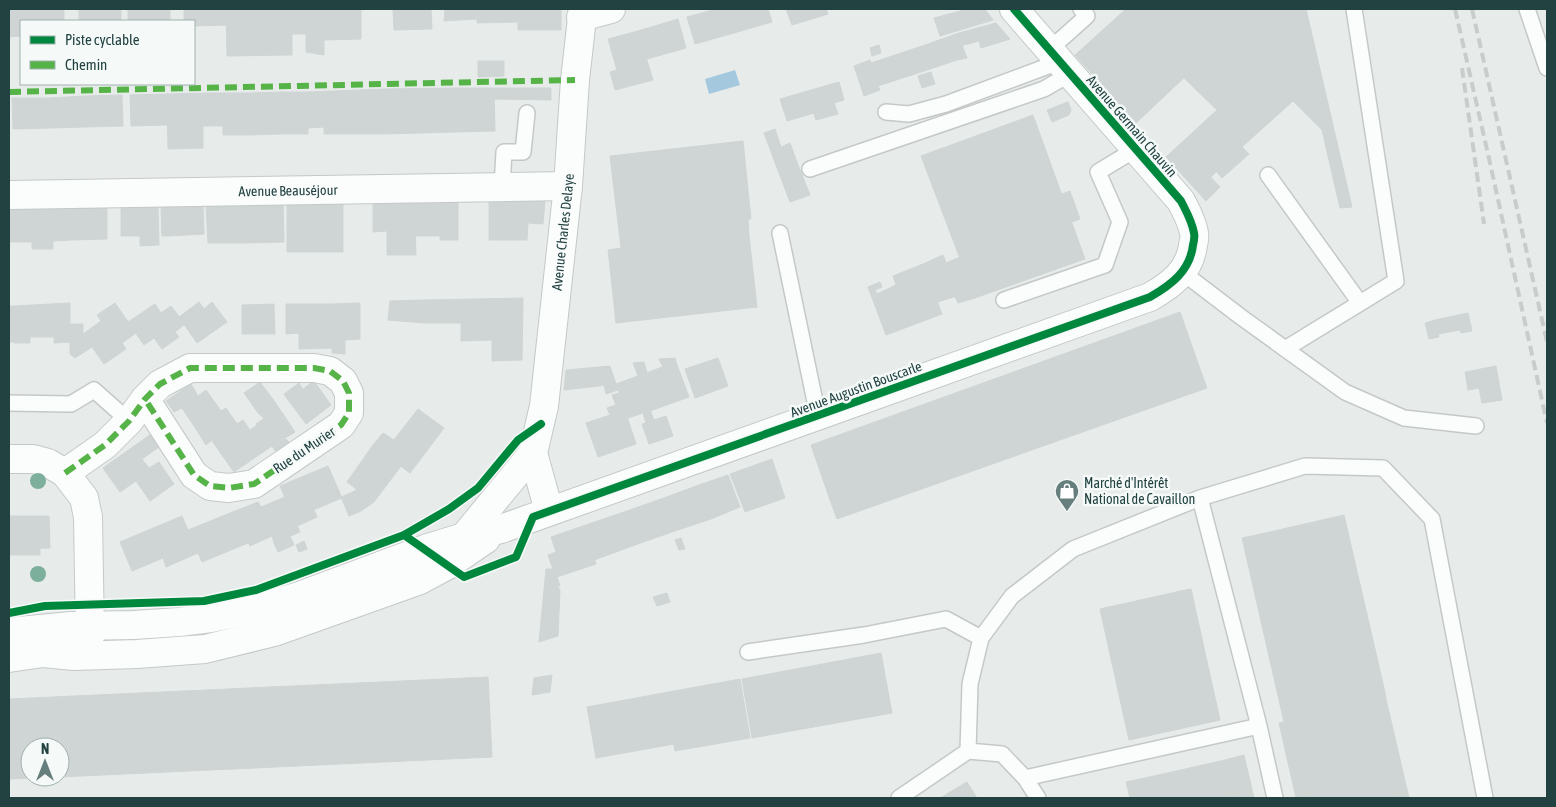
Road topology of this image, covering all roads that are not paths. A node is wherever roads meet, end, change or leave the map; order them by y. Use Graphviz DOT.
graph roads {
  1 [pos="611,9"];
  2 [pos="1014,9"];
  3 [pos="1081,9"];
  4 [pos="1354,9"];
  5 [pos="1527,9"];
  6 [pos="582,13"];
  7 [pos="1060,62"];
  8 [pos="1547,68"];
  9 [pos="886,112"];
  10 [pos="527,113"];
  11 [pos="1136,149"];
  12 [pos="810,169"];
  13 [pos="1268,175"];
  14 [pos="568,186"];
  15 [pos="502,187"];
  16 [pos="9,194"];
  17 [pos="780,233"];
  18 [pos="1182,272"];
  19 [pos="1004,300"];
  20 [pos="1360,303"];
  21 [pos="1285,349"];
  22 [pos="145,399"];
  23 [pos="9,403"];
  24 [pos="818,416"];
  25 [pos="129,422"];
  26 [pos="1476,426"];
  27 [pos="533,453"];
  28 [pos="9,459"];
  29 [pos="65,473"];
  30 [pos="1200,498"];
  31 [pos="549,512"];
  32 [pos="501,529"];
  33 [pos="464,537"];
  34 [pos="90,626"];
  35 [pos="9,632"];
  36 [pos="981,638"];
  37 [pos="9,648"];
  38 [pos="748,652"];
  39 [pos="9,658"];
  40 [pos="1259,726"];
  41 [pos="968,751"];
  42 [pos="1025,778"];
  43 [pos="899,798"];
  44 [pos="1038,798"];
  45 [pos="1275,798"];
  46 [pos="1485,798"];
  1 -- 6 [label="street"];
  2 -- 7 [label="street, Avenue Germain Chauvin"];
  3 -- 7 [label="lane"];
  4 -- 20 [label="lane"];
  5 -- 8 [label="lane"];
  6 -- 14 [label="street, Avenue Charles Delaye"];
  7 -- 9 [label="lane"];
  7 -- 11 [label="street, Avenue Germain Chauvin"];
  7 -- 12 [label="lane"];
  10 -- 15 [label="lane"];
  11 -- 18 [label="street, Avenue Germain Chauvin"];
  11 -- 19 [label="lane"];
  13 -- 20 [label="lane"];
  14 -- 15 [label="street, Avenue Beauséjour"];
  14 -- 27 [label="street, Avenue Charles Delaye"];
  15 -- 16 [label="street, Avenue Beauséjour"];
  17 -- 24 [label="lane"];
  18 -- 21 [label="lane"];
  18 -- 24 [label="street, Avenue Augustin Bouscarle"];
  20 -- 21 [label="lane"];
  21 -- 26 [label="lane"];
  22 -- 22 [label="street, Rue du Murier"];
  22 -- 25 [label="street, Rue du Murier"];
  23 -- 25 [label="lane"];
  24 -- 31 [label="street, Avenue Augustin Bouscarle"];
  25 -- 29 [label="street, Rue du Murier"];
  27 -- 31 [label="street, Avenue Charles Delaye"];
  27 -- 33 [label="street, Avenue Charles Delaye"];
  28 -- 29 [label="street"];
  29 -- 34 [label="street"];
  30 -- 36 [label="lane"];
  30 -- 40 [label="lane"];
  30 -- 46 [label="lane"];
  31 -- 32 [label="street, Avenue Augustin Bouscarle"];
  32 -- 33 [label="street"];
  32 -- 39 [label="street"];
  33 -- 34 [label="street"];
  34 -- 35 [label="street"];
  34 -- 37 [label="street"];
  36 -- 38 [label="lane"];
  36 -- 41 [label="lane"];
  40 -- 42 [label="lane"];
  40 -- 45 [label="lane"];
  41 -- 42 [label="lane"];
  41 -- 43 [label="lane"];
  42 -- 44 [label="lane"];
}
